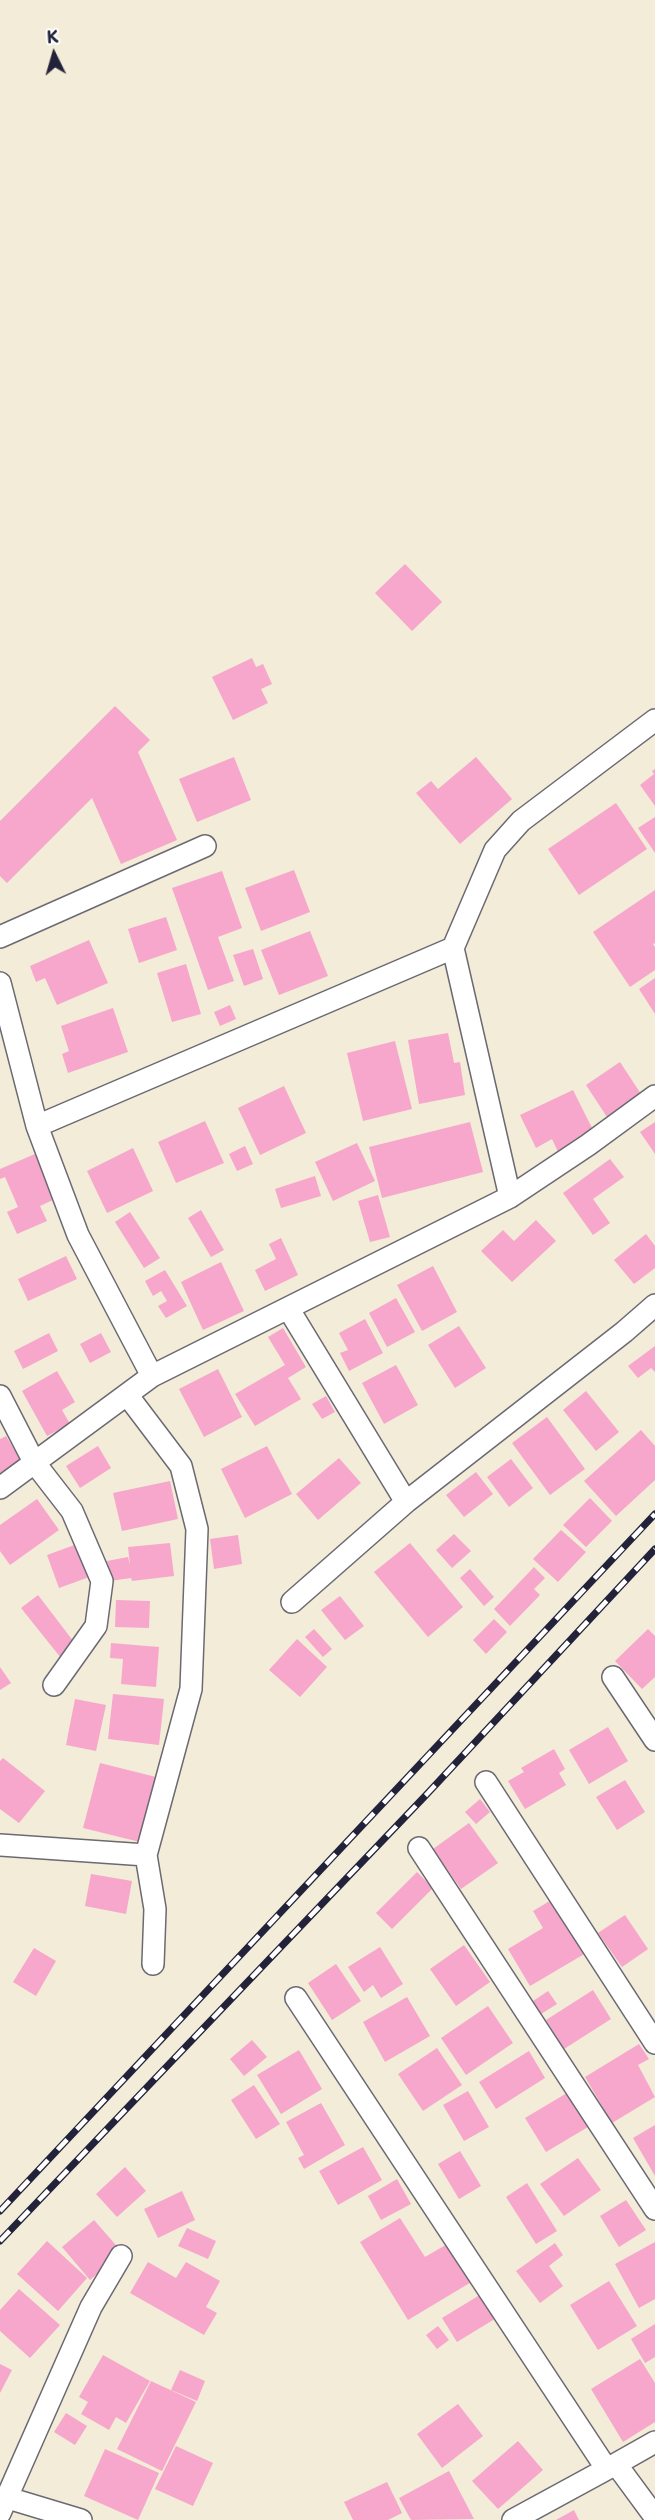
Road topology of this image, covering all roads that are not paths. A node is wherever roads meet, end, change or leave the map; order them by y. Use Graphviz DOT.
graph roads {
  1 [pos="655,720"];
  2 [pos="205,846"];
  3 [pos="0,937"];
  4 [pos="453,948"];
  5 [pos="0,983"];
  6 [pos="655,1096"];
  7 [pos="37,1126"];
  8 [pos="510,1197"];
  9 [pos="655,1305"];
  10 [pos="288,1308"];
  11 [pos="152,1376"];
  12 [pos="0,1396"];
  13 [pos="128,1396"];
  14 [pos="34,1462"];
  15 [pos="0,1488"];
  16 [pos="406,1502"];
  17 [pos="292,1602"];
  18 [pos="613,1677"];
  19 [pos="54,1685"];
  20 [pos="655,1740"];
  21 [pos="486,1782"];
  22 [pos="0,1845"];
  23 [pos="418,1848"];
  24 [pos="146,1855"];
  25 [pos="153,1964"];
  26 [pos="296,1998"];
  27 [pos="655,2043"];
  28 [pos="655,2209"];
  29 [pos="120,2256"];
  30 [pos="655,2442"];
  31 [pos="611,2466"];
  32 [pos="4,2506"];
  33 [pos="655,2517"];
  34 [pos="81,2520"];
  35 [pos="513,2520"];
  1 -- 4 [label="street"];
  2 -- 3 [label="street"];
  4 -- 7 [label="street"];
  4 -- 8 [label="street"];
  5 -- 7 [label="street"];
  6 -- 8 [label="street"];
  7 -- 11 [label="street"];
  8 -- 10 [label="street"];
  9 -- 16 [label="street"];
  10 -- 11 [label="street"];
  10 -- 16 [label="street"];
  11 -- 13 [label="street"];
  12 -- 14 [label="street"];
  13 -- 14 [label="street"];
  13 -- 24 [label="street"];
  14 -- 15 [label="street"];
  14 -- 19 [label="street"];
  16 -- 17 [label="street"];
  18 -- 20 [label="street"];
  21 -- 27 [label="street"];
  22 -- 24 [label="street"];
  23 -- 28 [label="street"];
  24 -- 25 [label="street"];
  26 -- 31 [label="street"];
  29 -- 32 [label="street"];
  30 -- 31 [label="street"];
  31 -- 33 [label="street"];
  31 -- 35 [label="street"];
  32 -- 34 [label="street"];
}
